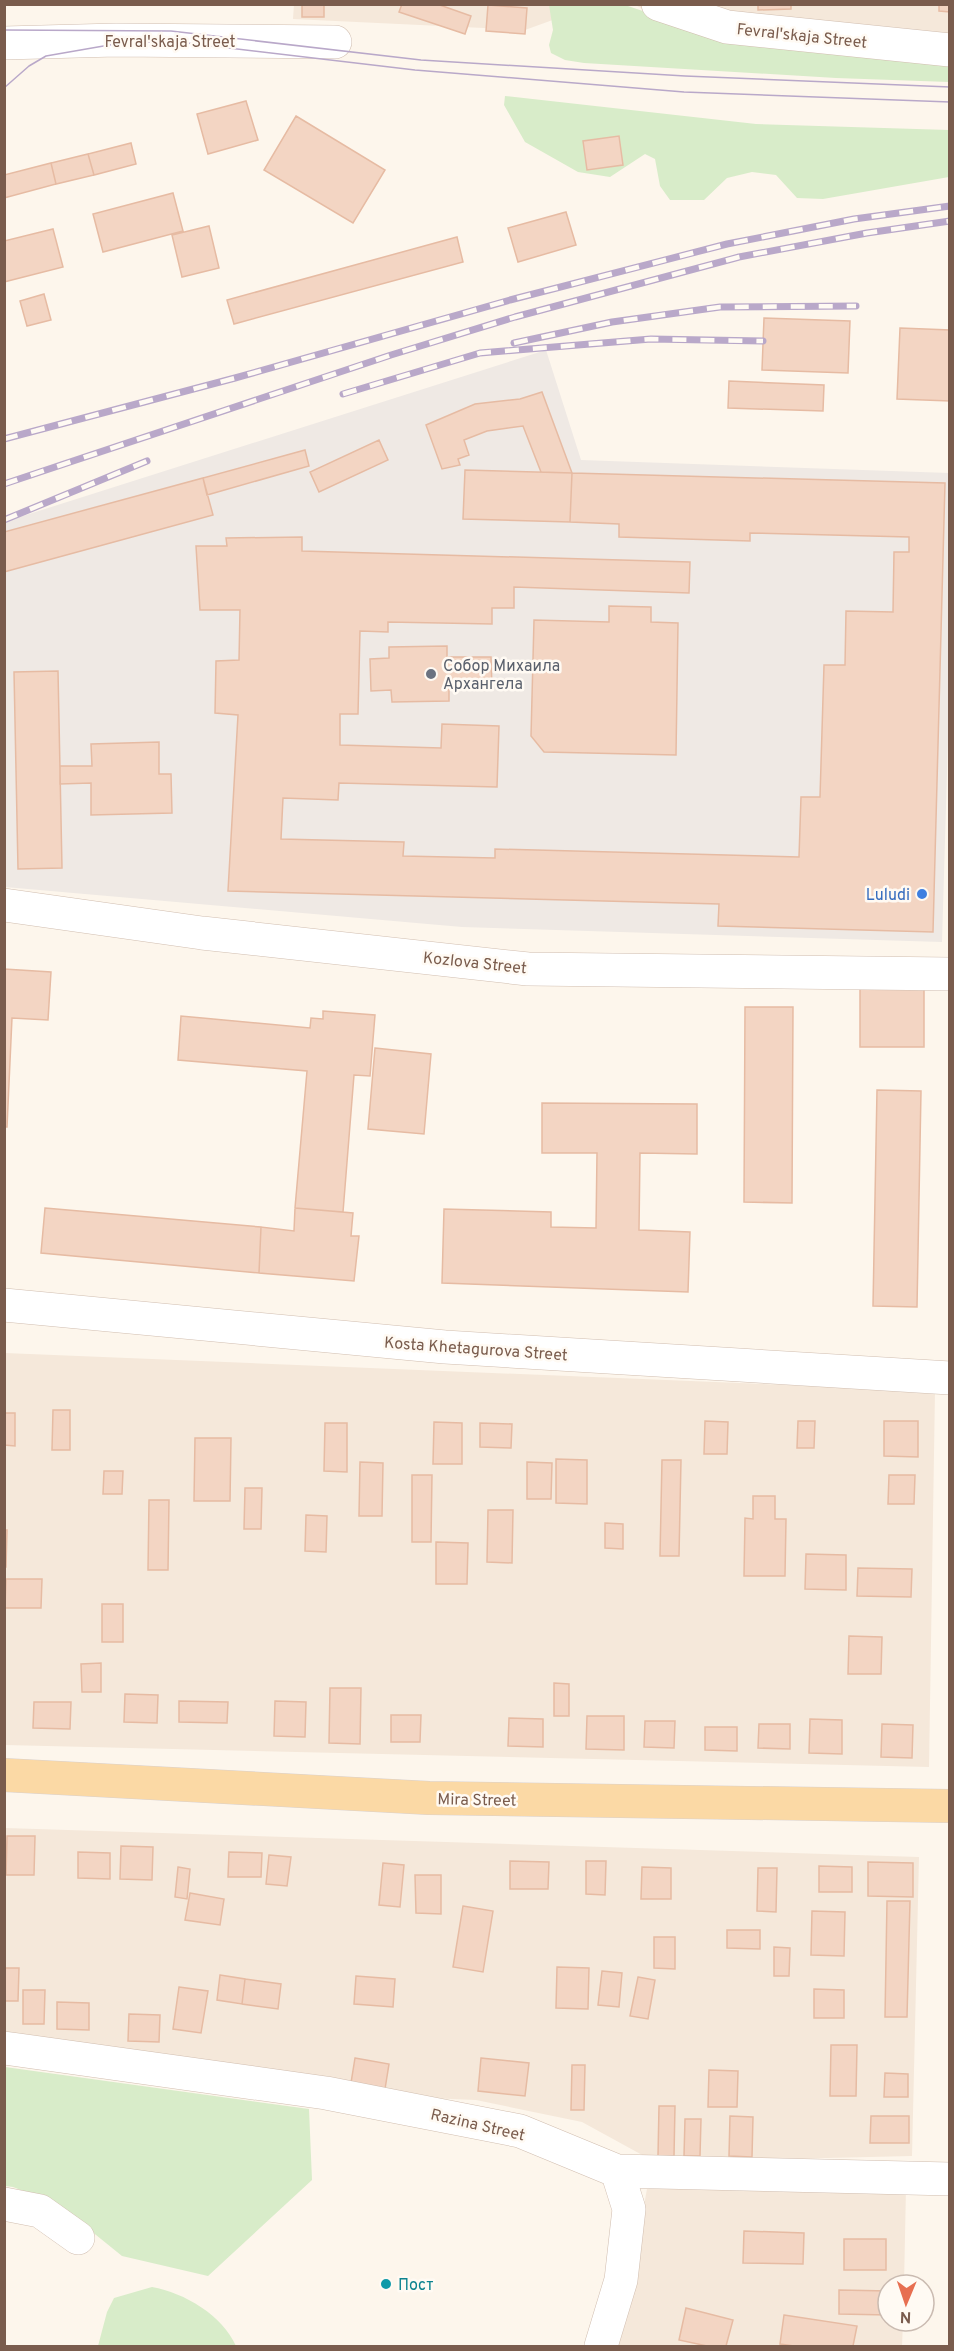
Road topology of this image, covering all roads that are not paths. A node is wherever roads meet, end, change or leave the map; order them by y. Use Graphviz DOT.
graph roads {
  1 [pos="658,4"];
  2 [pos="335,42"];
  3 [pos="4,43"];
  4 [pos="950,50"];
  5 [pos="4,905"];
  6 [pos="950,974"];
  7 [pos="4,1305"];
  8 [pos="950,1378"];
  9 [pos="4,1775"];
  10 [pos="950,1806"];
  11 [pos="4,2048"];
  12 [pos="617,2171"];
  13 [pos="950,2179"];
  14 [pos="4,2204"];
  15 [pos="78,2238"];
  16 [pos="601,2346"];
  1 -- 4 [label="street, Fevral'skaja Street"];
  2 -- 3 [label="street, Fevral'skaja Street"];
  5 -- 6 [label="street, Kozlova Street"];
  7 -- 8 [label="street, Kosta Khetagurova Street"];
  9 -- 10 [label="main road, Mira Street"];
  11 -- 12 [label="street, Razina Street"];
  12 -- 13 [label="street, Razina Street"];
  12 -- 16 [label="street"];
  14 -- 15 [label="street"];
}
